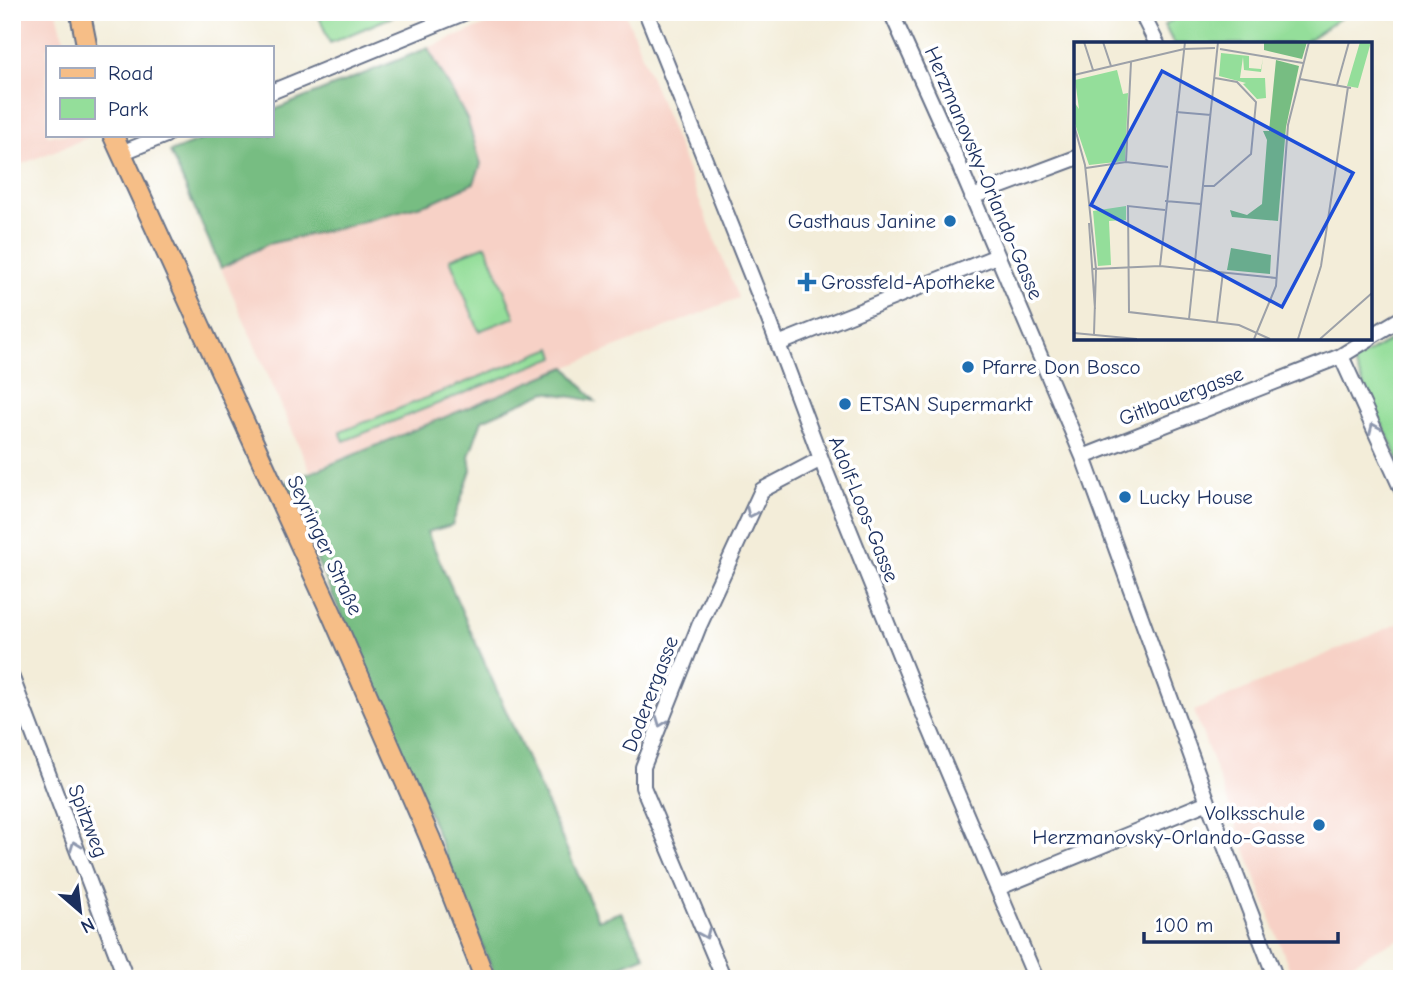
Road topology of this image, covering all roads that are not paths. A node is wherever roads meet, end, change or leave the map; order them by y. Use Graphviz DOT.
graph roads {
  1 [pos="80,12"];
  2 [pos="466,12"];
  3 [pos="646,12"];
  4 [pos="891,12"];
  5 [pos="1141,12"];
  6 [pos="446,16"];
  7 [pos="1156,42"];
  8 [pos="87,46"];
  9 [pos="273,91"];
  10 [pos="161,136"];
  11 [pos="117,144"];
  12 [pos="1074,159"];
  13 [pos="972,197"];
  14 [pos="997,256"];
  15 [pos="1402,318"];
  16 [pos="1372,337"];
  17 [pos="1367,340"];
  18 [pos="778,344"];
  19 [pos="1341,356"];
  20 [pos="1083,457"];
  21 [pos="821,459"];
  22 [pos="1402,490"];
  23 [pos="12,678"];
  24 [pos="1208,802"];
  25 [pos="998,888"];
  26 [pos="126,979"];
  27 [pos="485,979"];
  28 [pos="724,979"];
  29 [pos="1035,979"];
  30 [pos="1276,979"];
  1 -- 8 [label="main road"];
  2 -- 6 [label="street"];
  3 -- 18 [label="street, Adolf-Loos-Gasse"];
  4 -- 13 [label="street, Herzmanovsky-Orlando-Gasse"];
  5 -- 7 [label="street"];
  6 -- 9 [label="street"];
  10 -- 11 [label="street"];
  11 -- 27 [label="main road, Seyringer Straße"];
  12 -- 13 [label="street"];
  13 -- 14 [label="street, Herzmanovsky-Orlando-Gasse"];
  14 -- 18 [label="street"];
  14 -- 20 [label="street, Herzmanovsky-Orlando-Gasse"];
  15 -- 16 [label="street, Gitlbauergasse"];
  17 -- 19 [label="street, Gitlbauergasse"];
  18 -- 21 [label="street, Adolf-Loos-Gasse"];
  19 -- 20 [label="street, Gitlbauergasse"];
  22 -- 19 [label="street, one-way"];
  20 -- 24 [label="street, Herzmanovsky-Orlando-Gasse"];
  21 -- 25 [label="street, Adolf-Loos-Gasse"];
  21 -- 28 [label="street, Doderergasse, one-way"];
  26 -- 23 [label="street, Spitzweg, one-way"];
  24 -- 25 [label="street"];
  24 -- 30 [label="street, Herzmanovsky-Orlando-Gasse"];
  25 -- 29 [label="street, Adolf-Loos-Gasse"];
}
